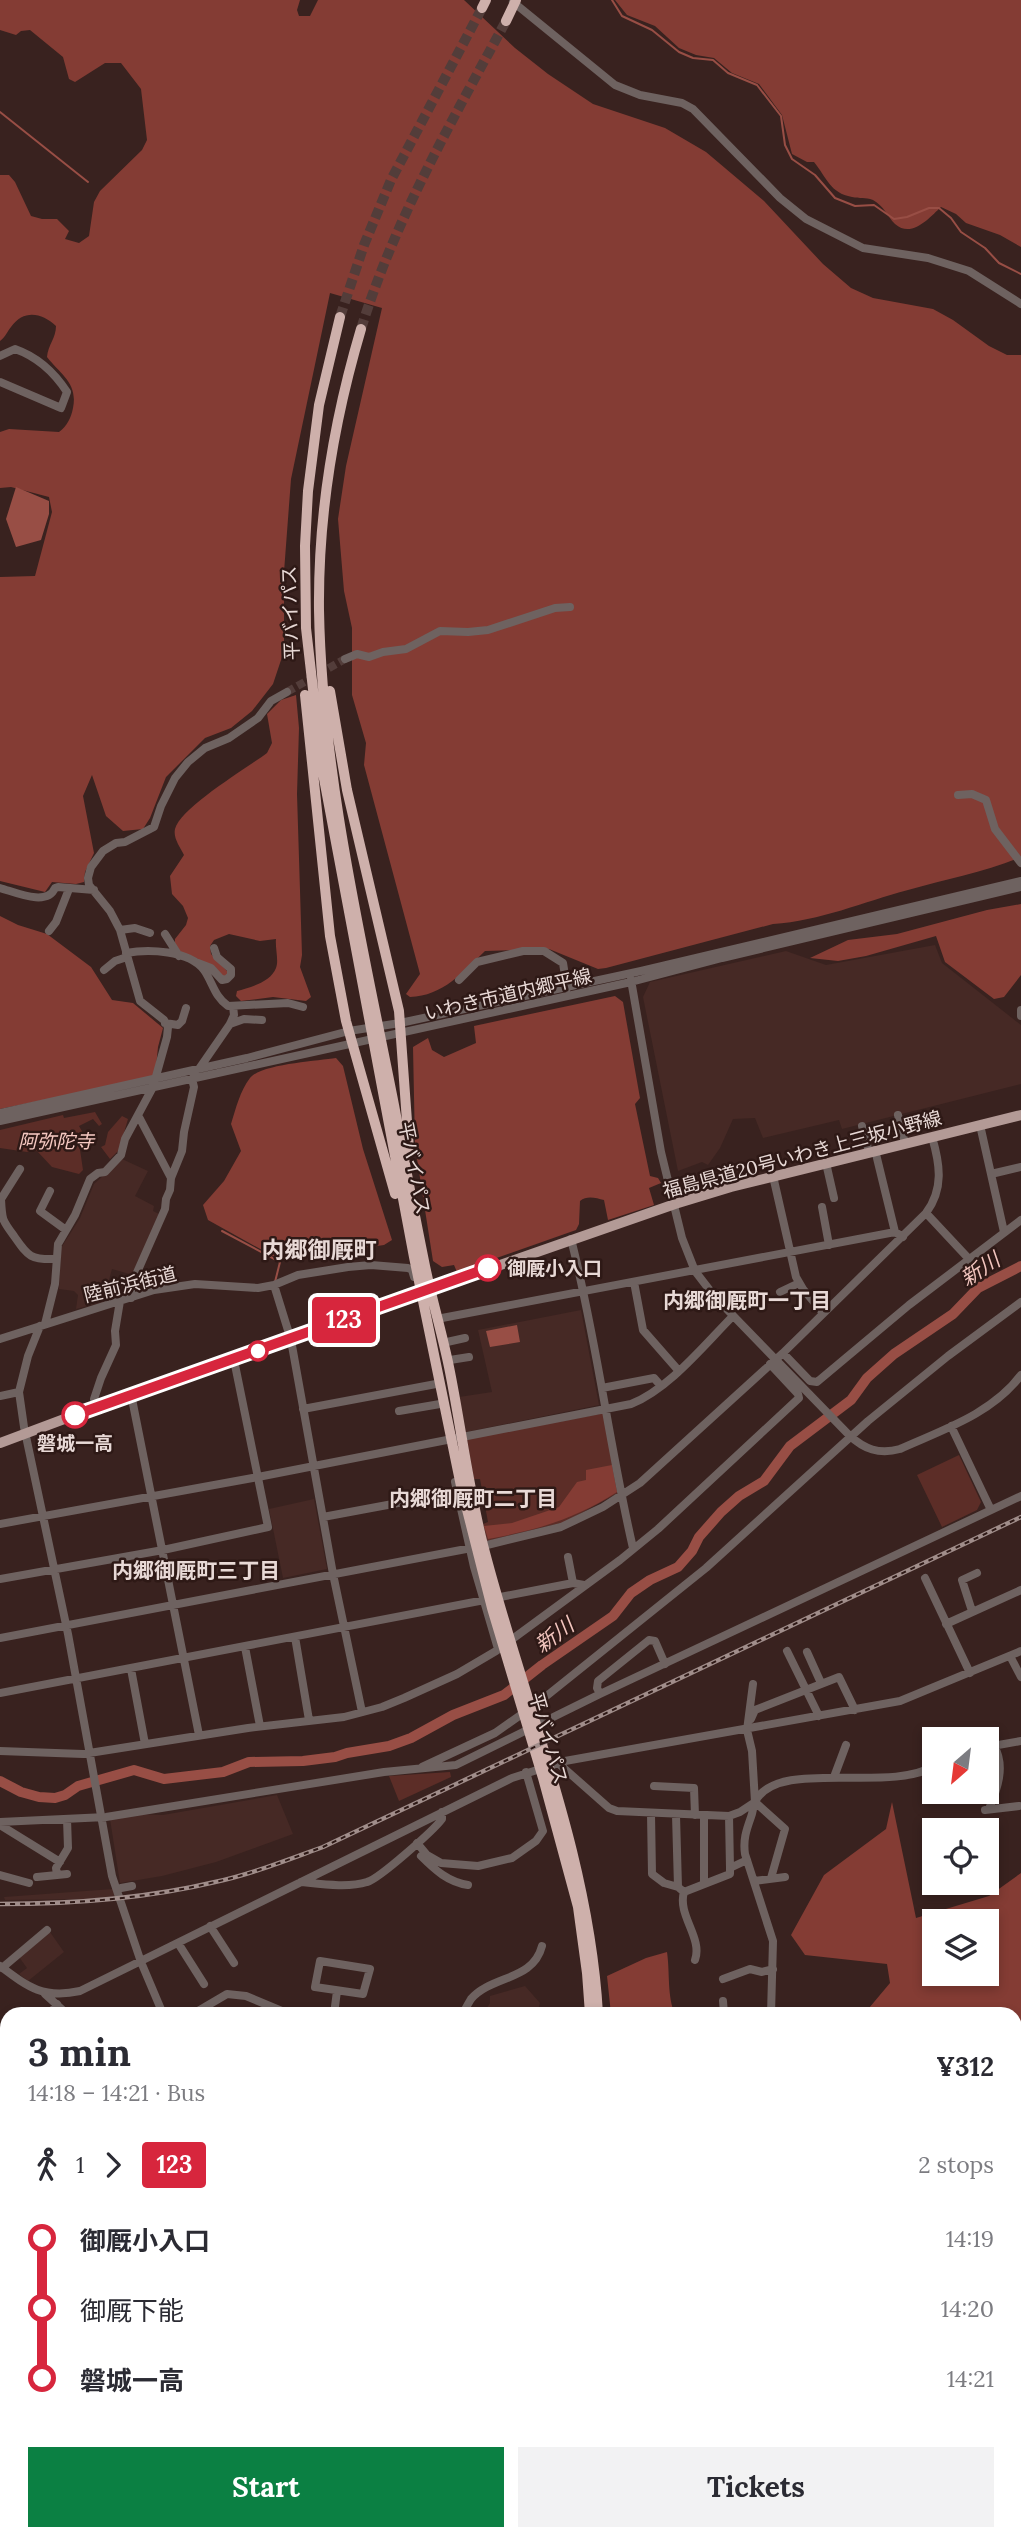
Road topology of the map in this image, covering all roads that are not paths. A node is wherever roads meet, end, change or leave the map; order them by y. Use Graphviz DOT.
graph roads {
  1 [pos="511,0"];
  2 [pos="516,0"];
  3 [pos="507,18"];
  4 [pos="1021,304"];
  5 [pos="340,317"];
  6 [pos="361,329"];
  7 [pos="0,356"];
  8 [pos="0,382"];
  9 [pos="308,491"];
  10 [pos="320,583"];
  11 [pos="570,607"];
  12 [pos="345,659"];
  13 [pos="287,692"];
  14 [pos="958,795"];
  15 [pos="1021,863"];
  16 [pos="1021,881"];
  17 [pos="1021,887"];
  18 [pos="0,888"];
  19 [pos="69,889"];
  20 [pos="94,890"];
  21 [pos="120,930"];
  22 [pos="49,931"];
  23 [pos="150,933"];
  24 [pos="165,934"];
  25 [pos="214,948"];
  26 [pos="127,955"];
  27 [pos="179,956"];
  28 [pos="197,963"];
  29 [pos="104,970"];
  30 [pos="630,978"];
  31 [pos="459,980"];
  32 [pos="567,988"];
  33 [pos="233,1006"];
  34 [pos="303,1007"];
  35 [pos="186,1008"];
  36 [pos="1021,1010"];
  37 [pos="1021,1016"];
  38 [pos="373,1017"];
  39 [pos="262,1020"];
  40 [pos="165,1023"];
  41 [pos="230,1024"];
  42 [pos="401,1029"];
  43 [pos="349,1031"];
  44 [pos="353,1045"];
  45 [pos="201,1068"];
  46 [pos="192,1079"];
  47 [pos="155,1083"];
  48 [pos="0,1113"];
  49 [pos="138,1115"];
  50 [pos="898,1115"];
  51 [pos="1021,1115"];
  52 [pos="0,1121"];
  53 [pos="980,1125"];
  54 [pos="862,1126"];
  55 [pos="932,1136"];
  56 [pos="905,1143"];
  57 [pos="872,1151"];
  58 [pos="826,1163"];
  59 [pos="1021,1167"];
  60 [pos="20,1169"];
  61 [pos="991,1174"];
  62 [pos="773,1176"];
  63 [pos="171,1178"];
  64 [pos="50,1191"];
  65 [pos="834,1198"];
  66 [pos="675,1204"];
  67 [pos="822,1207"];
  68 [pos="926,1213"];
  69 [pos="1021,1220"];
  70 [pos="66,1230"];
  71 [pos="895,1231"];
  72 [pos="1004,1233"];
  73 [pos="903,1237"];
  74 [pos="570,1239"];
  75 [pos="829,1245"];
  76 [pos="790,1252"];
  77 [pos="56,1259"];
  78 [pos="419,1259"];
  79 [pos="970,1259"];
  80 [pos="695,1271"];
  81 [pos="634,1282"];
  82 [pos="799,1283"];
  83 [pos="274,1284"];
  84 [pos="584,1292"];
  85 [pos="419,1293"];
  86 [pos="780,1293"];
  87 [pos="131,1298"];
  88 [pos="120,1301"];
  89 [pos="1021,1302"];
  90 [pos="423,1312"];
  91 [pos="823,1313"];
  92 [pos="733,1316"];
  93 [pos="442,1318"];
  94 [pos="43,1325"];
  95 [pos="465,1338"];
  96 [pos="0,1339"];
  97 [pos="291,1340"];
  98 [pos="447,1342"];
  99 [pos="783,1353"];
  100 [pos="469,1357"];
  101 [pos="234,1360"];
  102 [pos="450,1360"];
  103 [pos="773,1362"];
  104 [pos="678,1370"];
  105 [pos="1021,1375"];
  106 [pos="436,1384"];
  107 [pos="661,1386"];
  108 [pos="602,1388"];
  109 [pos="19,1392"];
  110 [pos="131,1394"];
  111 [pos="0,1396"];
  112 [pos="440,1404"];
  113 [pos="96,1407"];
  114 [pos="303,1409"];
  115 [pos="606,1409"];
  116 [pos="399,1411"];
  117 [pos="951,1426"];
  118 [pos="26,1434"];
  119 [pos="465,1436"];
  120 [pos="850,1436"];
  121 [pos="448,1440"];
  122 [pos="0,1443"];
  123 [pos="313,1466"];
  124 [pos="258,1477"];
  125 [pos="457,1492"];
  126 [pos="153,1496"];
  127 [pos="621,1496"];
  128 [pos="1021,1496"];
  129 [pos="991,1510"];
  130 [pos="43,1516"];
  131 [pos="323,1517"];
  132 [pos="0,1524"];
  133 [pos="487,1545"];
  134 [pos="633,1548"];
  135 [pos="469,1549"];
  136 [pos="163,1550"];
  137 [pos="568,1557"];
  138 [pos="54,1569"];
  139 [pos="977,1573"];
  140 [pos="333,1574"];
  141 [pos="925,1578"];
  142 [pos="0,1579"];
  143 [pos="573,1583"];
  144 [pos="584,1585"];
  145 [pos="1021,1590"];
  146 [pos="502,1597"];
  147 [pos="483,1601"];
  148 [pos="173,1606"];
  149 [pos="972,1611"];
  150 [pos="946,1624"];
  151 [pos="65,1626"];
  152 [pos="344,1629"];
  153 [pos="295,1637"];
  154 [pos="0,1638"];
  155 [pos="514,1639"];
  156 [pos="245,1647"];
  157 [pos="498,1649"];
  158 [pos="786,1651"];
  159 [pos="1021,1651"];
  160 [pos="807,1652"];
  161 [pos="1010,1656"];
  162 [pos="184,1659"];
  163 [pos="665,1664"];
  164 [pos="131,1669"];
  165 [pos="970,1673"];
  166 [pos="1021,1677"];
  167 [pos="75,1679"];
  168 [pos="754,1684"];
  169 [pos="821,1684"];
  170 [pos="804,1690"];
  171 [pos="0,1693"];
  172 [pos="600,1694"];
  173 [pos="855,1710"];
  174 [pos="362,1712"];
  175 [pos="819,1716"];
  176 [pos="309,1720"];
  177 [pos="747,1725"];
  178 [pos="260,1726"];
  179 [pos="199,1735"];
  180 [pos="1021,1741"];
  181 [pos="145,1744"];
  182 [pos="846,1745"];
  183 [pos="999,1745"];
  184 [pos="0,1751"];
  185 [pos="89,1754"];
  186 [pos="558,1763"];
  187 [pos="419,1768"];
  188 [pos="526,1772"];
  189 [pos="922,1773"];
  190 [pos="546,1777"];
  191 [pos="834,1777"];
  192 [pos="654,1786"];
  193 [pos="755,1802"];
  194 [pos="990,1804"];
  195 [pos="1019,1806"];
  196 [pos="442,1812"];
  197 [pos="740,1812"];
  198 [pos="100,1814"];
  199 [pos="651,1814"];
  200 [pos="676,1815"];
  201 [pos="699,1815"];
  202 [pos="729,1816"];
  203 [pos="751,1818"];
  204 [pos="66,1819"];
  205 [pos="0,1823"];
  206 [pos="415,1844"];
  207 [pos="747,1860"];
  208 [pos="60,1862"];
  209 [pos="730,1868"];
  210 [pos="66,1874"];
  211 [pos="0,1875"];
  212 [pos="57,1875"];
  213 [pos="785,1877"];
  214 [pos="771,1878"];
  215 [pos="754,1881"];
  216 [pos="301,1882"];
  217 [pos="704,1884"];
  218 [pos="468,1885"];
  219 [pos="131,1886"];
  220 [pos="121,1888"];
  221 [pos="681,1889"];
  222 [pos="210,1926"];
  223 [pos="47,1930"];
  224 [pos="178,1943"];
  225 [pos="542,1946"];
  226 [pos="695,1960"];
  227 [pos="141,1962"];
  228 [pos="234,1963"];
  229 [pos="1,1967"];
  230 [pos="773,1969"];
  231 [pos="723,1979"];
  232 [pos="204,1984"];
  233 [pos="337,1991"];
  234 [pos="43,1992"];
  235 [pos="723,2001"];
  236 [pos="57,2004"];
  237 [pos="55,2007"];
  238 [pos="60,2007"];
  239 [pos="160,2007"];
  240 [pos="204,2007"];
  241 [pos="272,2007"];
  242 [pos="335,2007"];
  243 [pos="467,2007"];
  244 [pos="589,2007"];
  245 [pos="598,2007"];
  246 [pos="723,2007"];
  247 [pos="771,2007"];
  1 -- 4 [label="street"];
  2 -- 3 [label="highway"];
  5 -- 9 [label="highway, 平バイパス"];
  6 -- 10 [label="highway, 平バイパス"];
  7 -- 8 [label="street"];
  9 -- 38 [label="highway, 平バイパス"];
  9 -- 43 [label="highway"];
  10 -- 38 [label="highway, 平バイパス"];
  10 -- 42 [label="highway"];
  11 -- 12 [label="street"];
  13 -- 20 [label="street"];
  14 -- 15 [label="street"];
  16 -- 30 [label="street, いわき市道内郷平線"];
  17 -- 30 [label="street, いわき市道内郷平線"];
  18 -- 19 [label="street"];
  19 -- 20 [label="street"];
  19 -- 22 [label="street"];
  20 -- 21 [label="street"];
  21 -- 23 [label="street"];
  21 -- 26 [label="street"];
  24 -- 27 [label="street"];
  25 -- 28 [label="street"];
  26 -- 27 [label="street"];
  26 -- 29 [label="street"];
  26 -- 40 [label="street"];
  27 -- 28 [label="street"];
  28 -- 33 [label="street"];
  30 -- 32 [label="street, いわき市道内郷平線"];
  30 -- 42 [label="street, いわき市道内郷平線"];
  30 -- 66 [label="street"];
  31 -- 32 [label="street"];
  32 -- 42 [label="street, いわき市道内郷平線"];
  33 -- 34 [label="street"];
  33 -- 41 [label="street"];
  35 -- 40 [label="street"];
  36 -- 37 [label="street"];
  38 -- 78 [label="highway, 平バイパス"];
  39 -- 41 [label="street"];
  40 -- 47 [label="street"];
  41 -- 45 [label="street"];
  42 -- 43 [label="street, いわき市道内郷平線"];
  42 -- 44 [label="street, いわき市道内郷平線"];
  42 -- 78 [label="highway"];
  43 -- 44 [label="highway"];
  43 -- 45 [label="street, いわき市道内郷平線"];
  44 -- 46 [label="street, いわき市道内郷平線"];
  44 -- 78 [label="highway"];
  45 -- 46 [label="street"];
  45 -- 47 [label="street, いわき市道内郷平線"];
  46 -- 47 [label="street, いわき市道内郷平線"];
  46 -- 63 [label="street"];
  47 -- 48 [label="street, いわき市道内郷平線"];
  47 -- 49 [label="street"];
  47 -- 52 [label="street, いわき市道内郷平線"];
  49 -- 63 [label="street"];
  49 -- 70 [label="street"];
  50 -- 56 [label="street"];
  51 -- 53 [label="main road, 福島県道20号いわき上三坂小野線"];
  53 -- 55 [label="main road, 福島県道20号いわき上三坂小野線"];
  53 -- 61 [label="street"];
  54 -- 57 [label="street"];
  55 -- 56 [label="main road, 福島県道20号いわき上三坂小野線"];
  55 -- 68 [label="street"];
  56 -- 57 [label="main road, 福島県道20号いわき上三坂小野線"];
  57 -- 58 [label="main road, 福島県道20号いわき上三坂小野線"];
  57 -- 71 [label="street"];
  58 -- 62 [label="main road, 福島県道20号いわき上三坂小野線"];
  58 -- 65 [label="street"];
  59 -- 61 [label="street"];
  60 -- 77 [label="street"];
  61 -- 72 [label="street"];
  62 -- 66 [label="main road, 福島県道20号いわき上三坂小野線"];
  62 -- 76 [label="street"];
  63 -- 87 [label="street"];
  64 -- 70 [label="street"];
  66 -- 74 [label="main road, 福島県道20号いわき上三坂小野線"];
  66 -- 80 [label="street"];
  67 -- 75 [label="street"];
  68 -- 73 [label="street"];
  68 -- 79 [label="street"];
  69 -- 72 [label="street"];
  70 -- 77 [label="street"];
  71 -- 73 [label="street"];
  71 -- 75 [label="street"];
  72 -- 79 [label="street"];
  73 -- 91 [label="street"];
  74 -- 84 [label="street"];
  74 -- 85 [label="main road, 福島県道20号いわき上三坂小野線"];
  75 -- 76 [label="street"];
  76 -- 80 [label="street"];
  76 -- 82 [label="street"];
  77 -- 94 [label="street"];
  78 -- 190 [label="highway, 平バイパス"];
  79 -- 99 [label="street"];
  80 -- 81 [label="street"];
  80 -- 92 [label="street"];
  81 -- 84 [label="street"];
  81 -- 104 [label="street"];
  82 -- 86 [label="street"];
  82 -- 91 [label="street"];
  83 -- 85 [label="street, 陸前浜街道"];
  83 -- 87 [label="street, 陸前浜街道"];
  83 -- 97 [label="street"];
  84 -- 93 [label="street"];
  84 -- 108 [label="street"];
  85 -- 90 [label="street"];
  85 -- 97 [label="main road, 福島県道20号いわき上三坂小野線"];
  87 -- 88 [label="street, 陸前浜街道"];
  88 -- 94 [label="street, 陸前浜街道"];
  88 -- 113 [label="street"];
  89 -- 120 [label="street"];
  90 -- 93 [label="street"];
  90 -- 106 [label="street"];
  91 -- 99 [label="street"];
  92 -- 103 [label="street"];
  92 -- 104 [label="street"];
  93 -- 98 [label="street"];
  94 -- 96 [label="street, 陸前浜街道"];
  94 -- 109 [label="street"];
  95 -- 98 [label="street"];
  97 -- 101 [label="main road, 福島県道20号いわき上三坂小野線"];
  97 -- 114 [label="street"];
  98 -- 102 [label="street"];
  99 -- 103 [label="street"];
  100 -- 102 [label="street"];
  101 -- 110 [label="main road, 福島県道20号いわき上三坂小野線"];
  101 -- 124 [label="street"];
  102 -- 119 [label="street"];
  103 -- 120 [label="street"];
  103 -- 127 [label="street"];
  103 -- 134 [label="street"];
  104 -- 107 [label="street"];
  105 -- 117 [label="street"];
  106 -- 112 [label="street"];
  106 -- 114 [label="street"];
  107 -- 108 [label="street"];
  107 -- 115 [label="street"];
  108 -- 115 [label="street"];
  109 -- 111 [label="street"];
  109 -- 118 [label="street"];
  110 -- 113 [label="main road, 福島県道20号いわき上三坂小野線"];
  110 -- 126 [label="street"];
  112 -- 116 [label="street"];
  112 -- 121 [label="street"];
  113 -- 118 [label="main road, 福島県道20号いわき上三坂小野線"];
  114 -- 123 [label="street"];
  115 -- 119 [label="street"];
  115 -- 127 [label="street"];
  117 -- 120 [label="street"];
  117 -- 129 [label="street"];
  118 -- 122 [label="main road, 福島県道20号いわき上三坂小野線"];
  118 -- 130 [label="street"];
  119 -- 121 [label="street"];
  119 -- 133 [label="street"];
  120 -- 187 [label="street"];
  121 -- 123 [label="street"];
  121 -- 125 [label="street"];
  123 -- 124 [label="street"];
  123 -- 131 [label="street"];
  124 -- 126 [label="street"];
  124 -- 136 [label="street"];
  125 -- 131 [label="street"];
  125 -- 135 [label="street"];
  126 -- 130 [label="street"];
  126 -- 136 [label="street"];
  127 -- 133 [label="street"];
  127 -- 134 [label="street"];
  128 -- 129 [label="street"];
  129 -- 163 [label="street"];
  130 -- 132 [label="street"];
  130 -- 138 [label="street"];
  131 -- 140 [label="street"];
  133 -- 135 [label="street"];
  133 -- 146 [label="street"];
  134 -- 144 [label="street"];
  135 -- 140 [label="street"];
  135 -- 147 [label="street"];
  136 -- 138 [label="street"];
  136 -- 148 [label="street"];
  137 -- 143 [label="street"];
  138 -- 142 [label="street"];
  138 -- 151 [label="street"];
  139 -- 149 [label="street"];
  140 -- 148 [label="street"];
  140 -- 152 [label="street"];
  141 -- 150 [label="street"];
  143 -- 144 [label="street"];
  143 -- 146 [label="street"];
  144 -- 155 [label="street"];
  145 -- 149 [label="street"];
  146 -- 147 [label="street"];
  146 -- 155 [label="street"];
  147 -- 152 [label="street"];
  147 -- 157 [label="street"];
  148 -- 151 [label="street"];
  148 -- 162 [label="street"];
  149 -- 150 [label="street"];
  150 -- 165 [label="street"];
  151 -- 154 [label="street"];
  151 -- 167 [label="street"];
  152 -- 153 [label="street"];
  152 -- 174 [label="street"];
  153 -- 156 [label="street"];
  153 -- 176 [label="street"];
  155 -- 157 [label="street"];
  156 -- 162 [label="street"];
  156 -- 178 [label="street"];
  157 -- 174 [label="street"];
  158 -- 170 [label="street"];
  159 -- 161 [label="street"];
  160 -- 169 [label="street"];
  161 -- 165 [label="street"];
  161 -- 166 [label="street"];
  162 -- 164 [label="street"];
  162 -- 179 [label="street"];
  163 -- 172 [label="street"];
  163 -- 172 [label="street"];
  164 -- 167 [label="street"];
  164 -- 181 [label="street"];
  165 -- 173 [label="street"];
  167 -- 171 [label="street"];
  167 -- 185 [label="street"];
  168 -- 177 [label="street"];
  169 -- 170 [label="street"];
  169 -- 173 [label="street"];
  170 -- 175 [label="street"];
  170 -- 177 [label="street"];
  172 -- 187 [label="street"];
  173 -- 175 [label="street"];
  174 -- 176 [label="street"];
  175 -- 177 [label="street"];
  176 -- 178 [label="street"];
  177 -- 186 [label="street"];
  177 -- 193 [label="street"];
  178 -- 179 [label="street"];
  179 -- 181 [label="street"];
  180 -- 183 [label="street"];
  181 -- 185 [label="street"];
  182 -- 191 [label="street"];
  184 -- 185 [label="street"];
  185 -- 198 [label="street"];
  186 -- 188 [label="street"];
  186 -- 199 [label="street"];
  187 -- 198 [label="street"];
  188 -- 196 [label="street"];
  188 -- 206 [label="street"];
  189 -- 191 [label="street"];
  190 -- 244 [label="highway, 平バイパス"];
  190 -- 245 [label="highway, 平バイパス"];
  191 -- 193 [label="street"];
  192 -- 201 [label="street"];
  193 -- 197 [label="street"];
  193 -- 203 [label="street"];
  193 -- 214 [label="street"];
  194 -- 195 [label="street"];
  196 -- 206 [label="street"];
  196 -- 216 [label="street"];
  197 -- 202 [label="street"];
  197 -- 203 [label="street"];
  198 -- 204 [label="street"];
  198 -- 227 [label="street"];
  199 -- 200 [label="street"];
  199 -- 221 [label="street"];
  200 -- 201 [label="street"];
  200 -- 221 [label="street"];
  201 -- 202 [label="street"];
  201 -- 217 [label="street"];
  202 -- 209 [label="street"];
  203 -- 207 [label="street"];
  204 -- 205 [label="street"];
  204 -- 208 [label="street"];
  205 -- 208 [label="street"];
  206 -- 216 [label="street"];
  206 -- 218 [label="street"];
  207 -- 209 [label="street"];
  207 -- 215 [label="street"];
  208 -- 212 [label="street"];
  209 -- 217 [label="street"];
  210 -- 212 [label="street"];
  211 -- 212 [label="street"];
  213 -- 214 [label="street"];
  214 -- 215 [label="street"];
  215 -- 230 [label="street"];
  216 -- 222 [label="street"];
  217 -- 221 [label="street"];
  219 -- 220 [label="street"];
  221 -- 226 [label="street"];
  222 -- 224 [label="street"];
  222 -- 228 [label="street"];
  223 -- 229 [label="street"];
  224 -- 227 [label="street"];
  224 -- 232 [label="street"];
  225 -- 243 [label="street"];
  227 -- 234 [label="street"];
  227 -- 239 [label="street"];
  229 -- 234 [label="street"];
  230 -- 231 [label="street"];
  230 -- 247 [label="street"];
  233 -- 233 [label="street"];
  233 -- 242 [label="street"];
  234 -- 236 [label="street"];
  235 -- 246 [label="street"];
  236 -- 237 [label="street"];
  236 -- 238 [label="street"];
  240 -- 241 [label="street"];
}
